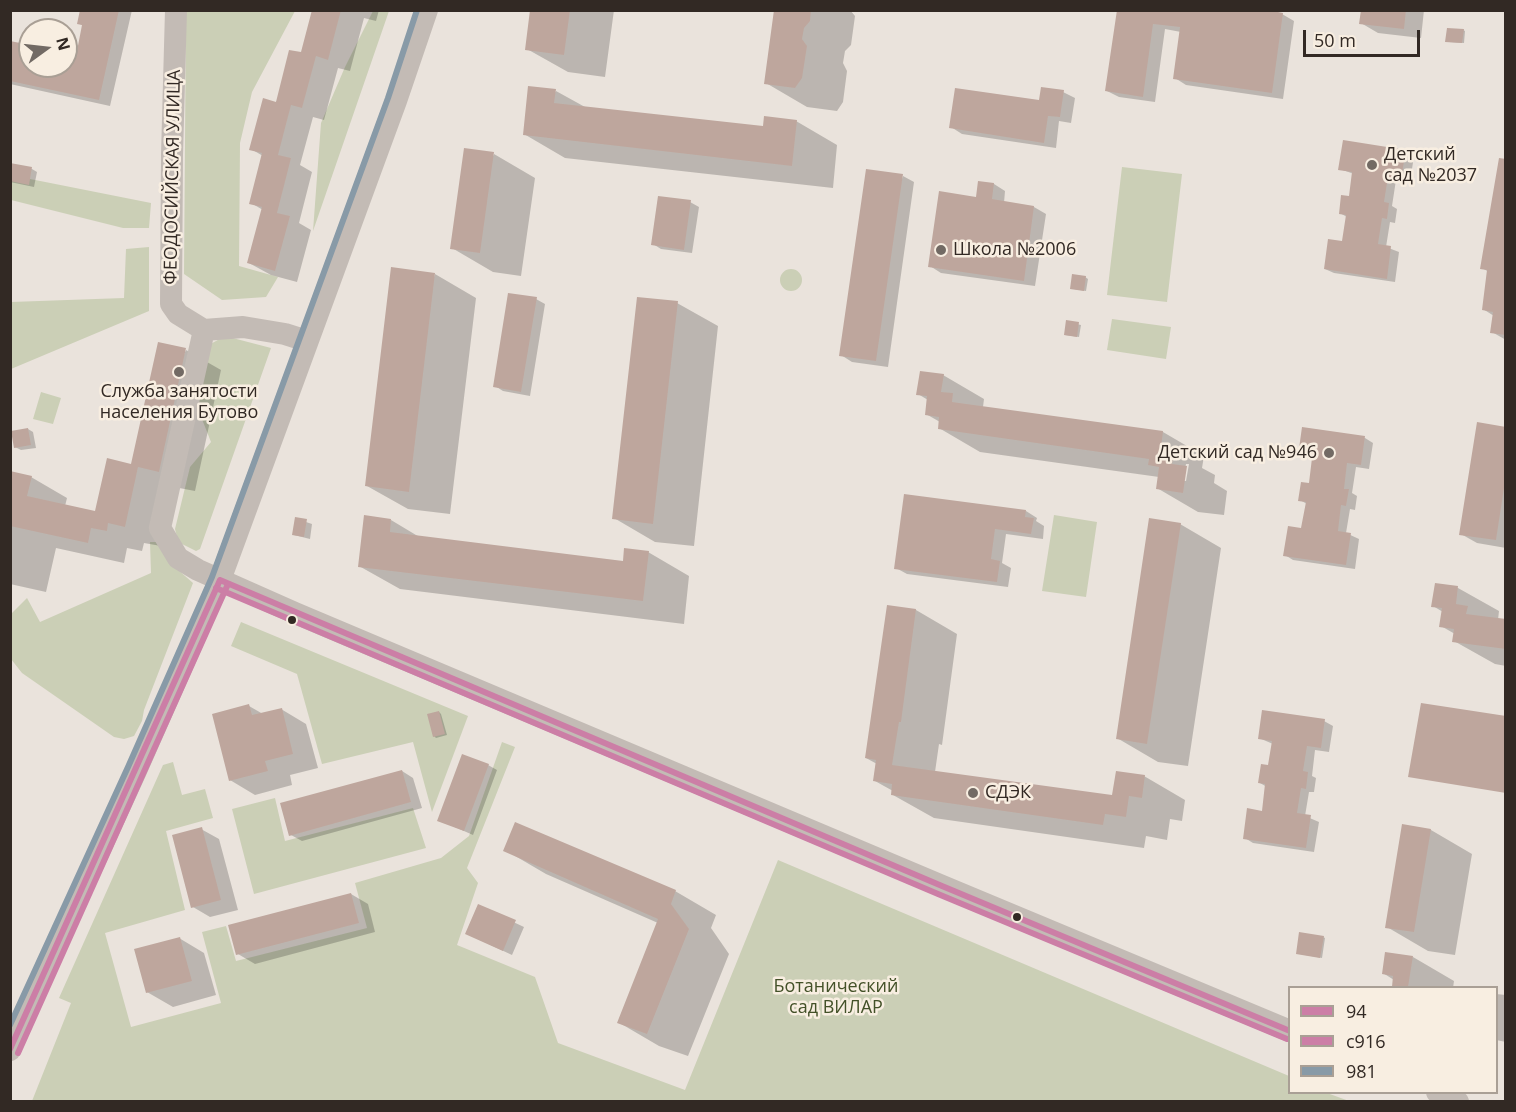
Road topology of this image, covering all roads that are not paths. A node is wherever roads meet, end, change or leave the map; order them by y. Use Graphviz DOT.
graph roads {
  1 [pos="176,10"];
  2 [pos="427,10"];
  3 [pos="204,330"];
  4 [pos="307,340"];
  5 [pos="220,580"];
  6 [pos="1288,1029"];
  7 [pos="10,1050"];
  8 [pos="1442,1094"];
  9 [pos="1458,1101"];
  1 -- 3 [label="street, ФЕОДОСИЙСКАЯ УЛИЦА"];
  2 -- 4 [label="street"];
  3 -- 4 [label="street"];
  3 -- 5 [label="street"];
  4 -- 5 [label="street"];
  5 -- 6 [label="street"];
  5 -- 7 [label="street"];
  8 -- 9 [label="street"];
}
